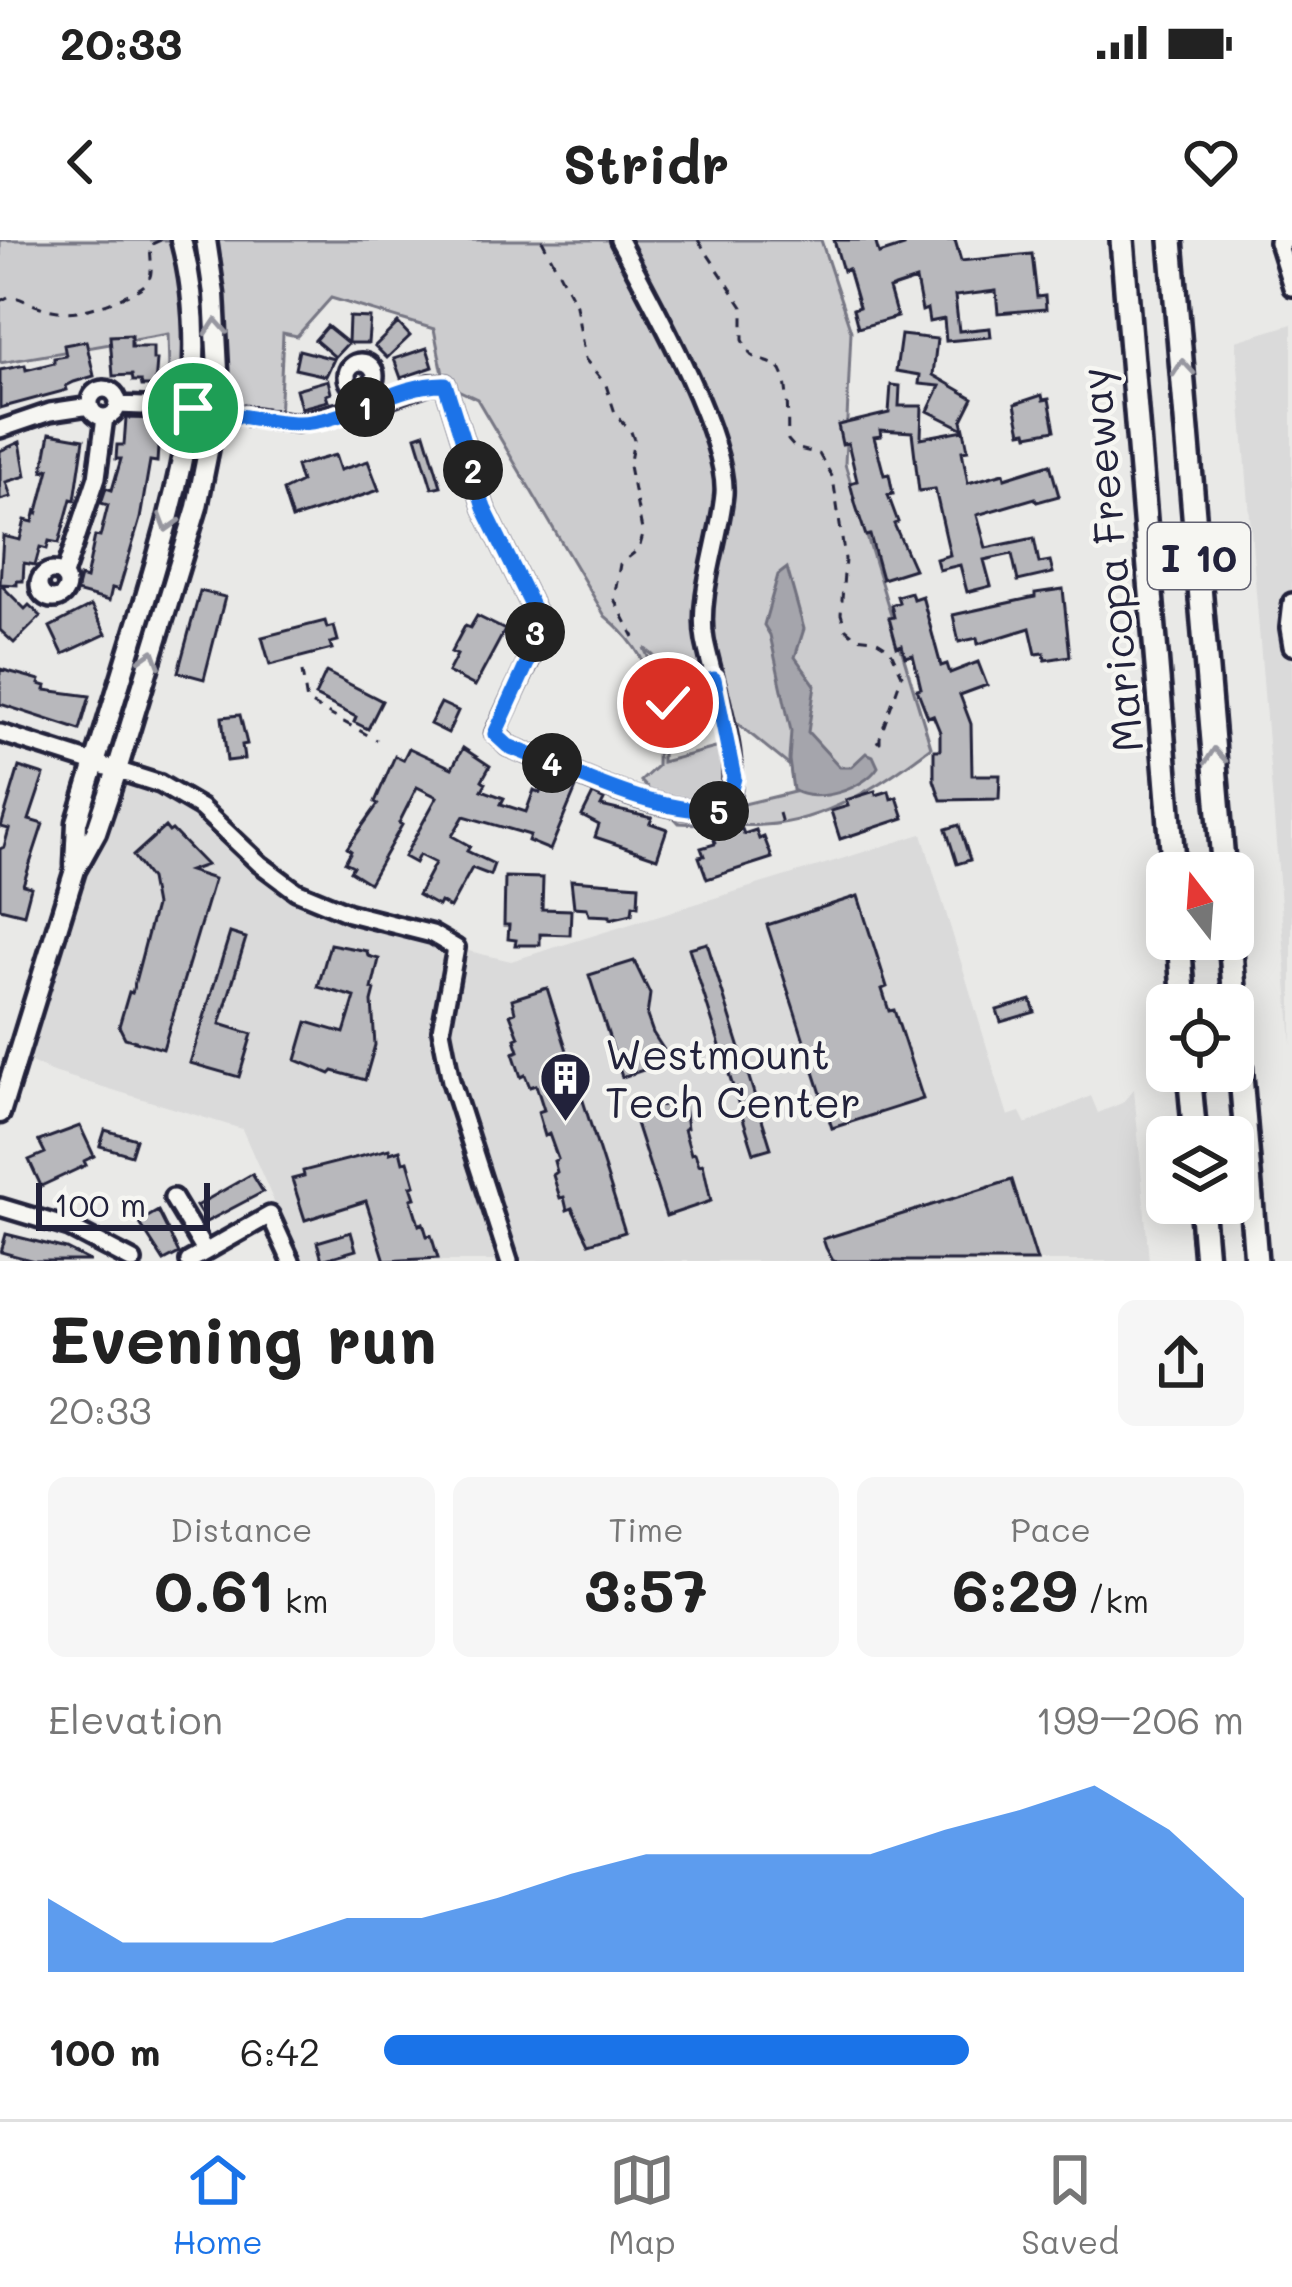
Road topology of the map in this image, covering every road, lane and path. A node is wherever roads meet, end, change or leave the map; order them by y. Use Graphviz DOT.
graph roads {
  1 [pos="160,240"];
  2 [pos="542,240"];
  3 [pos="619,240"];
  4 [pos="698,240"];
  5 [pos="1122,240"];
  6 [pos="1171,240"];
  7 [pos="1286,240"];
  8 [pos="206,242"];
  9 [pos="182,245"];
  10 [pos="1292,287"];
  11 [pos="0,301"];
  12 [pos="90,406"];
  13 [pos="193,408"];
  14 [pos="111,411"];
  15 [pos="216,411"];
  16 [pos="0,429"];
  17 [pos="180,565"];
  18 [pos="64,575"];
  19 [pos="152,576"];
  20 [pos="1292,602"];
  21 [pos="634,637"];
  22 [pos="1292,646"];
  23 [pos="302,672"];
  24 [pos="714,679"];
  25 [pos="676,689"];
  26 [pos="3,734"];
  27 [pos="880,737"];
  28 [pos="377,740"];
  29 [pos="0,753"];
  30 [pos="95,764"];
  31 [pos="117,770"];
  32 [pos="778,813"];
  33 [pos="783,827"];
  34 [pos="1172,852"];
  35 [pos="1222,852"];
  36 [pos="75,870"];
  37 [pos="1231,960"];
  38 [pos="0,1113"];
  39 [pos="173,1198"];
  40 [pos="0,1207"];
  41 [pos="1203,1224"];
  42 [pos="205,1251"];
  43 [pos="134,1261"];
  44 [pos="189,1261"];
  45 [pos="291,1261"];
  46 [pos="509,1261"];
  47 [pos="1206,1261"];
  48 [pos="1256,1261"];
  1 -- 11 [label="path"];
  2 -- 21 [label="path"];
  3 -- 24 [label="street"];
  4 -- 27 [label="path"];
  5 -- 34 [label="highway, Maricopa Freeway / I 10"];
  35 -- 6 [label="highway, Maricopa Freeway / I 10, one-way"];
  7 -- 10 [label="street"];
  15 -- 8 [label="main road, one-way"];
  9 -- 13 [label="main road"];
  12 -- 14 [label="street"];
  12 -- 14 [label="street"];
  12 -- 16 [label="street"];
  13 -- 14 [label="street"];
  13 -- 15 [label="street"];
  13 -- 19 [label="main road, one-way"];
  14 -- 18 [label="street"];
  15 -- 17 [label="main road"];
  15 -- 24 [label="street"];
  17 -- 19 [label="street"];
  31 -- 17 [label="main road, one-way"];
  19 -- 30 [label="main road"];
  20 -- 22 [label="street"];
  23 -- 28 [label="path"];
  24 -- 25 [label="street"];
  26 -- 29 [label="street"];
  26 -- 30 [label="street"];
  30 -- 31 [label="street"];
  30 -- 36 [label="main road"];
  31 -- 36 [label="main road"];
  31 -- 46 [label="street"];
  32 -- 33 [label="path"];
  36 -- 38 [label="main road"];
  37 -- 48 [label="highway"];
  39 -- 42 [label="street"];
  40 -- 43 [label="street"];
  41 -- 47 [label="highway"];
  42 -- 44 [label="street"];
  42 -- 45 [label="street"];
}
